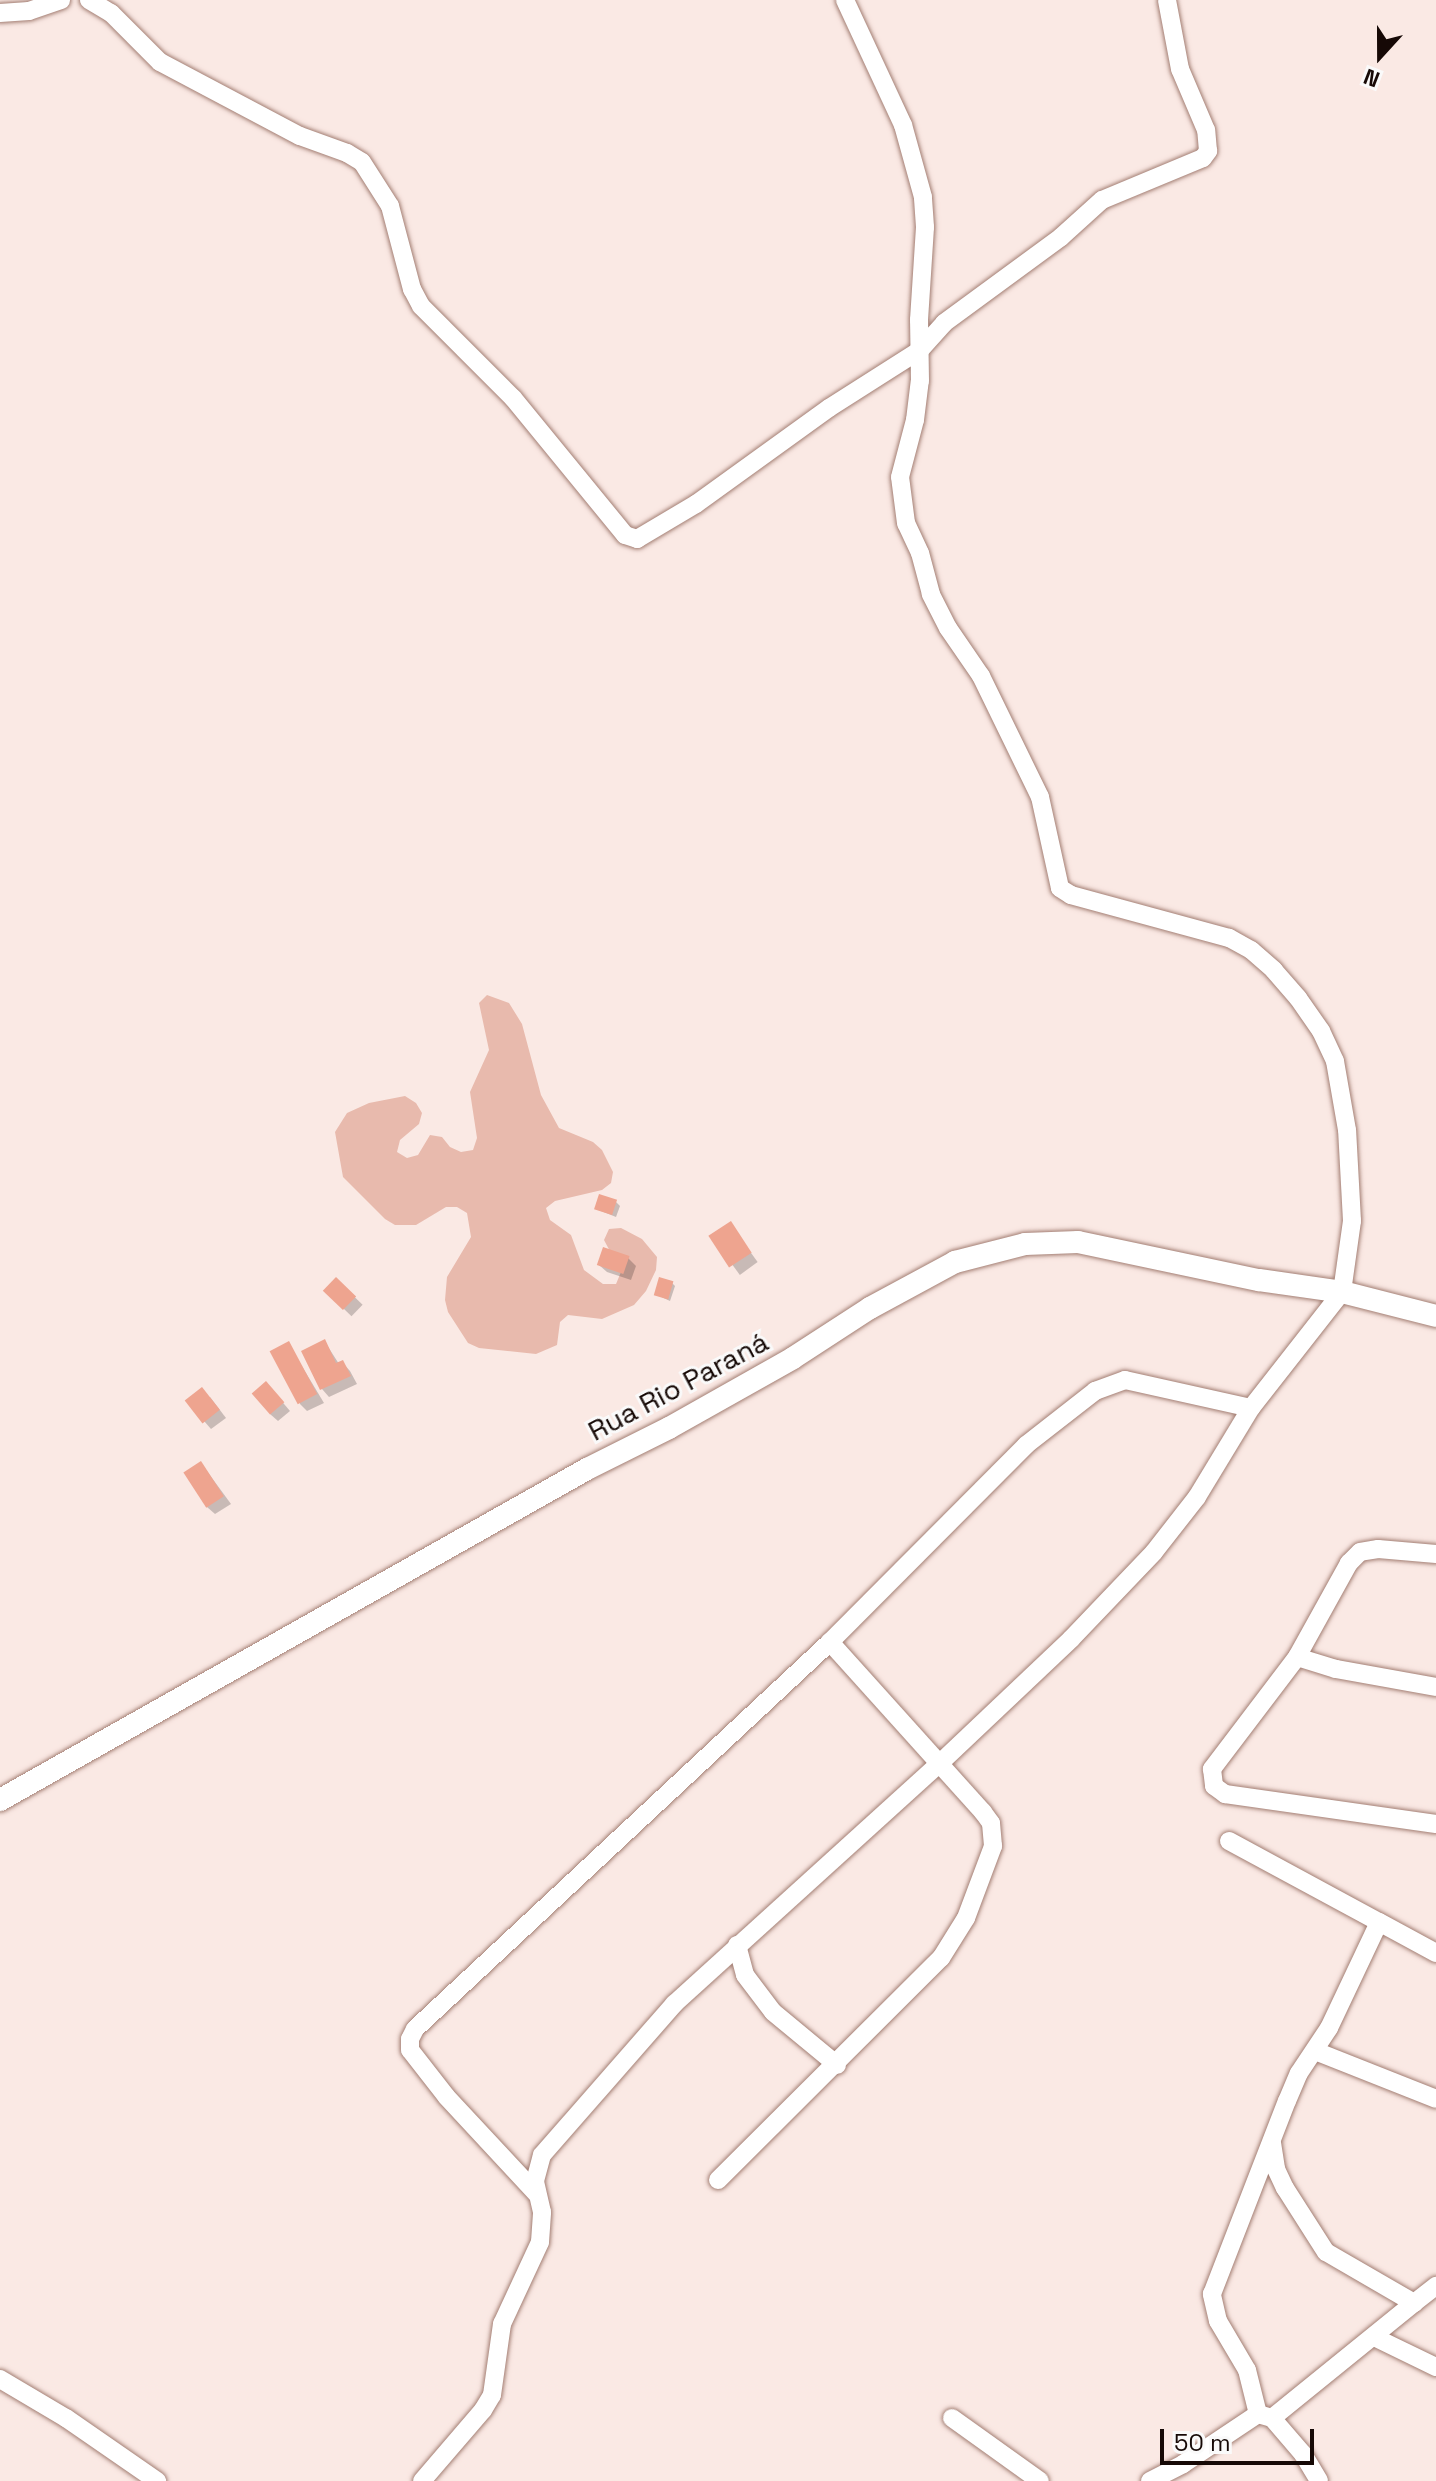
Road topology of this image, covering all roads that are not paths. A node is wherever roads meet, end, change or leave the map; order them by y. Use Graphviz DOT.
graph roads {
  1 [pos="61,0"];
  2 [pos="89,0"];
  3 [pos="845,0"];
  4 [pos="1167,0"];
  5 [pos="0,13"];
  6 [pos="920,350"];
  7 [pos="1342,1292"];
  8 [pos="1436,1316"];
  9 [pos="1251,1408"];
  10 [pos="1436,1554"];
  11 [pos="830,1642"];
  12 [pos="1297,1657"];
  13 [pos="1436,1687"];
  14 [pos="940,1763"];
  15 [pos="0,1800"];
  16 [pos="1436,1824"];
  17 [pos="1229,1841"];
  18 [pos="1379,1922"];
  19 [pos="737,1945"];
  20 [pos="1436,1953"];
  21 [pos="1315,2051"];
  22 [pos="837,2065"];
  23 [pos="1436,2099"];
  24 [pos="1271,2138"];
  25 [pos="718,2180"];
  26 [pos="536,2193"];
  27 [pos="1436,2286"];
  28 [pos="1414,2303"];
  29 [pos="1374,2337"];
  30 [pos="1436,2367"];
  31 [pos="0,2379"];
  32 [pos="1265,2416"];
  33 [pos="952,2418"];
  34 [pos="1154,2480"];
  35 [pos="157,2481"];
  36 [pos="422,2481"];
  37 [pos="1040,2481"];
  38 [pos="1319,2481"];
  1 -- 5 [label="street"];
  2 -- 6 [label="street"];
  3 -- 6 [label="street"];
  4 -- 6 [label="street"];
  6 -- 7 [label="street"];
  7 -- 8 [label="street, Rua Rio Paraná"];
  7 -- 9 [label="street"];
  7 -- 15 [label="street, Rua Rio Paraná"];
  9 -- 11 [label="street"];
  9 -- 14 [label="street"];
  10 -- 12 [label="street"];
  11 -- 14 [label="street"];
  11 -- 26 [label="street"];
  12 -- 13 [label="street"];
  12 -- 16 [label="street"];
  14 -- 19 [label="street"];
  14 -- 22 [label="street"];
  17 -- 18 [label="street"];
  18 -- 20 [label="street"];
  18 -- 21 [label="street"];
  19 -- 22 [label="street"];
  19 -- 26 [label="street"];
  21 -- 23 [label="street"];
  21 -- 24 [label="street"];
  22 -- 25 [label="street"];
  24 -- 28 [label="street"];
  24 -- 32 [label="street"];
  26 -- 36 [label="street"];
  27 -- 28 [label="street"];
  28 -- 29 [label="street"];
  29 -- 30 [label="street"];
  29 -- 32 [label="street"];
  31 -- 35 [label="street"];
  32 -- 34 [label="street"];
  32 -- 38 [label="street"];
  33 -- 37 [label="street"];
}
